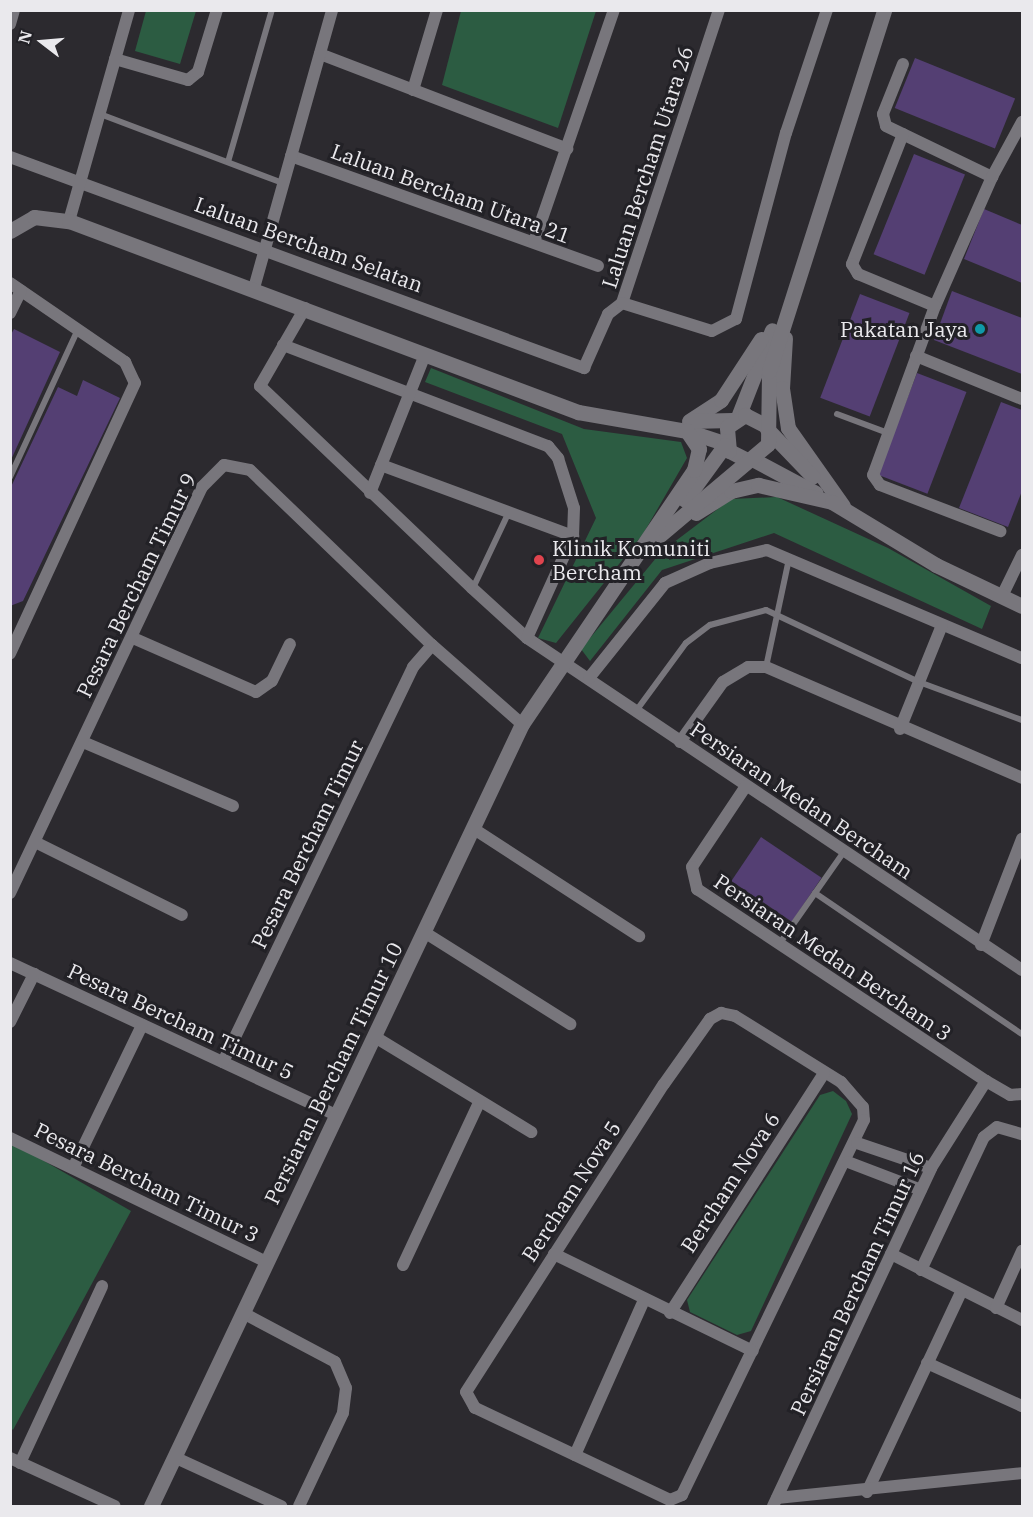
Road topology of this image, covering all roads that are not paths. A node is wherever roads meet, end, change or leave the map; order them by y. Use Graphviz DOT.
graph roads {
  1 [pos="14,10"];
  2 [pos="129,10"];
  3 [pos="217,10"];
  4 [pos="272,10"];
  5 [pos="332,10"];
  6 [pos="437,10"];
  7 [pos="614,10"];
  8 [pos="719,10"];
  9 [pos="827,10"];
  10 [pos="876,10"];
  11 [pos="884,10"];
  12 [pos="10,24"];
  13 [pos="320,54"];
  14 [pos="115,60"];
  15 [pos="903,64"];
  16 [pos="413,90"];
  17 [pos="100,114"];
  18 [pos="1023,122"];
  19 [pos="903,134"];
  20 [pos="567,149"];
  21 [pos="291,156"];
  22 [pos="10,157"];
  23 [pos="228,162"];
  24 [pos="993,177"];
  25 [pos="81,181"];
  26 [pos="283,183"];
  27 [pos="69,221"];
  28 [pos="10,231"];
  29 [pos="534,242"];
  30 [pos="265,248"];
  31 [pos="598,266"];
  32 [pos="10,283"];
  33 [pos="254,288"];
  34 [pos="21,290"];
  35 [pos="622,303"];
  36 [pos="788,303"];
  37 [pos="935,306"];
  38 [pos="306,308"];
  39 [pos="10,313"];
  40 [pos="775,320"];
  41 [pos="78,329"];
  42 [pos="283,345"];
  43 [pos="425,355"];
  44 [pos="916,356"];
  45 [pos="591,362"];
  46 [pos="409,395"];
  47 [pos="1023,399"];
  48 [pos="837,414"];
  49 [pos="735,418"];
  50 [pos="688,426"];
  51 [pos="766,427"];
  52 [pos="888,433"];
  53 [pos="725,444"];
  54 [pos="749,460"];
  55 [pos="381,465"];
  56 [pos="10,477"];
  57 [pos="370,494"];
  58 [pos="837,501"];
  59 [pos="509,512"];
  60 [pos="668,523"];
  61 [pos="1000,531"];
  62 [pos="573,536"];
  63 [pos="1023,555"];
  64 [pos="789,556"];
  65 [pos="472,588"];
  66 [pos="1002,596"];
  67 [pos="1023,606"];
  68 [pos="777,613"];
  69 [pos="942,625"];
  70 [pos="16,628"];
  71 [pos="133,638"];
  72 [pos="527,638"];
  73 [pos="290,644"];
  74 [pos="432,645"];
  75 [pos="10,653"];
  76 [pos="1023,658"];
  77 [pos="560,661"];
  78 [pos="766,667"];
  79 [pos="589,678"];
  80 [pos="919,682"];
  81 [pos="635,712"];
  82 [pos="1023,720"];
  83 [pos="522,724"];
  84 [pos="900,729"];
  85 [pos="83,742"];
  86 [pos="680,742"];
  87 [pos="1023,778"];
  88 [pos="746,786"];
  89 [pos="233,806"];
  90 [pos="474,829"];
  91 [pos="1023,839"];
  92 [pos="35,842"];
  93 [pos="845,850"];
  94 [pos="10,893"];
  95 [pos="815,894"];
  96 [pos="182,915"];
  97 [pos="424,932"];
  98 [pos="639,936"];
  99 [pos="780,943"];
  100 [pos="981,945"];
  101 [pos="10,963"];
  102 [pos="1023,970"];
  103 [pos="34,974"];
  104 [pos="10,1022"];
  105 [pos="570,1024"];
  106 [pos="142,1025"];
  107 [pos="1023,1034"];
  108 [pos="375,1037"];
  109 [pos="223,1062"];
  110 [pos="824,1073"];
  111 [pos="986,1082"];
  112 [pos="1023,1094"];
  113 [pos="479,1103"];
  114 [pos="336,1115"];
  115 [pos="531,1132"];
  116 [pos="1023,1134"];
  117 [pos="10,1138"];
  118 [pos="857,1143"];
  119 [pos="848,1162"];
  120 [pos="73,1168"];
  121 [pos="931,1168"];
  122 [pos="921,1190"];
  123 [pos="1023,1251"];
  124 [pos="554,1254"];
  125 [pos="891,1254"];
  126 [pos="267,1262"];
  127 [pos="403,1264"];
  128 [pos="921,1270"];
  129 [pos="102,1286"];
  130 [pos="961,1292"];
  131 [pos="644,1300"];
  132 [pos="996,1308"];
  133 [pos="670,1312"];
  134 [pos="243,1313"];
  135 [pos="1023,1320"];
  136 [pos="753,1351"];
  137 [pos="927,1363"];
  138 [pos="1023,1406"];
  139 [pos="575,1455"];
  140 [pos="174,1456"];
  141 [pos="15,1460"];
  142 [pos="1023,1473"];
  143 [pos="867,1492"];
  144 [pos="775,1502"];
  145 [pos="115,1506"];
  146 [pos="151,1506"];
  147 [pos="281,1506"];
  148 [pos="299,1506"];
  1 -- 12 [label="street"];
  2 -- 14 [label="street"];
  3 -- 14 [label="street"];
  4 -- 23 [label="lane"];
  5 -- 13 [label="street"];
  6 -- 16 [label="street"];
  7 -- 20 [label="street"];
  8 -- 35 [label="street, Laluan Bercham Utara 26"];
  9 -- 35 [label="street"];
  10 -- 40 [label="street"];
  11 -- 36 [label="street"];
  13 -- 16 [label="street"];
  13 -- 21 [label="street"];
  14 -- 17 [label="street"];
  15 -- 19 [label="street"];
  16 -- 20 [label="street"];
  17 -- 23 [label="lane"];
  17 -- 25 [label="street"];
  18 -- 24 [label="street"];
  19 -- 24 [label="street"];
  19 -- 37 [label="street"];
  20 -- 29 [label="street"];
  21 -- 26 [label="street"];
  21 -- 29 [label="street, Laluan Bercham Utara 21"];
  22 -- 25 [label="street, Laluan Bercham Selatan"];
  23 -- 26 [label="lane"];
  24 -- 37 [label="street"];
  25 -- 27 [label="street"];
  25 -- 30 [label="street, Laluan Bercham Selatan"];
  26 -- 30 [label="street"];
  27 -- 28 [label="street"];
  27 -- 33 [label="street"];
  29 -- 31 [label="street, Laluan Bercham Utara 21"];
  30 -- 33 [label="street"];
  30 -- 45 [label="street, Laluan Bercham Selatan"];
  32 -- 34 [label="street"];
  33 -- 38 [label="street"];
  34 -- 39 [label="street"];
  34 -- 41 [label="street"];
  35 -- 45 [label="street, Laluan Bercham Utara 26"];
  36 -- 51 [label="street"];
  36 -- 58 [label="street"];
  37 -- 44 [label="street"];
  38 -- 42 [label="street"];
  38 -- 43 [label="street"];
  40 -- 49 [label="street"];
  40 -- 50 [label="street"];
  41 -- 56 [label="lane"];
  41 -- 70 [label="street"];
  42 -- 46 [label="street"];
  42 -- 57 [label="street, Persiaran Medan Bercham"];
  43 -- 46 [label="street"];
  43 -- 50 [label="street"];
  44 -- 47 [label="street"];
  44 -- 52 [label="street"];
  46 -- 55 [label="street"];
  46 -- 62 [label="street"];
  48 -- 52 [label="lane"];
  49 -- 50 [label="street"];
  49 -- 51 [label="street"];
  49 -- 53 [label="street"];
  50 -- 53 [label="street"];
  50 -- 60 [label="street"];
  51 -- 54 [label="street"];
  51 -- 58 [label="street"];
  52 -- 61 [label="street"];
  53 -- 54 [label="street"];
  53 -- 60 [label="street"];
  54 -- 58 [label="street"];
  54 -- 60 [label="street"];
  55 -- 57 [label="street"];
  55 -- 59 [label="street"];
  57 -- 65 [label="street, Persiaran Medan Bercham"];
  58 -- 60 [label="street"];
  58 -- 66 [label="street"];
  59 -- 62 [label="street"];
  59 -- 65 [label="lane"];
  60 -- 77 [label="street, Persiaran Bercham Timur 10"];
  62 -- 72 [label="street"];
  63 -- 66 [label="street"];
  64 -- 68 [label="lane"];
  64 -- 69 [label="street"];
  64 -- 79 [label="street"];
  65 -- 72 [label="street, Persiaran Medan Bercham"];
  66 -- 67 [label="street"];
  68 -- 78 [label="lane"];
  68 -- 80 [label="lane"];
  68 -- 81 [label="lane"];
  69 -- 76 [label="street"];
  69 -- 80 [label="street"];
  70 -- 75 [label="street"];
  71 -- 73 [label="street"];
  71 -- 74 [label="street, Pesara Bercham Timur 9"];
  71 -- 85 [label="street, Pesara Bercham Timur 9"];
  72 -- 77 [label="street, Persiaran Medan Bercham"];
  74 -- 83 [label="street, Pesara Bercham Timur 9"];
  74 -- 109 [label="street, Pesara Bercham Timur"];
  77 -- 79 [label="street, Persiaran Medan Bercham"];
  77 -- 83 [label="street, Persiaran Bercham Timur 10"];
  78 -- 84 [label="street"];
  78 -- 86 [label="street"];
  79 -- 81 [label="street, Persiaran Medan Bercham"];
  80 -- 82 [label="lane"];
  80 -- 84 [label="street"];
  81 -- 86 [label="street, Persiaran Medan Bercham"];
  83 -- 90 [label="street, Persiaran Bercham Timur 10"];
  84 -- 87 [label="street"];
  85 -- 89 [label="street"];
  85 -- 92 [label="street, Pesara Bercham Timur 9"];
  86 -- 88 [label="street, Persiaran Medan Bercham"];
  88 -- 93 [label="street, Persiaran Medan Bercham"];
  88 -- 99 [label="street, Persiaran Medan Bercham 3"];
  90 -- 97 [label="street, Persiaran Bercham Timur 10"];
  90 -- 98 [label="street"];
  91 -- 100 [label="street"];
  92 -- 94 [label="street, Pesara Bercham Timur 9"];
  92 -- 96 [label="street"];
  93 -- 95 [label="lane"];
  93 -- 100 [label="street, Persiaran Medan Bercham"];
  95 -- 99 [label="lane"];
  95 -- 107 [label="lane"];
  97 -- 105 [label="street"];
  97 -- 108 [label="street, Persiaran Bercham Timur 10"];
  99 -- 111 [label="street, Persiaran Medan Bercham 3"];
  100 -- 102 [label="street, Persiaran Medan Bercham"];
  101 -- 103 [label="street, Pesara Bercham Timur 5"];
  103 -- 104 [label="street"];
  103 -- 106 [label="street, Pesara Bercham Timur 5"];
  106 -- 109 [label="street, Pesara Bercham Timur 5"];
  106 -- 120 [label="street"];
  108 -- 113 [label="street"];
  108 -- 114 [label="street, Persiaran Bercham Timur 10"];
  109 -- 114 [label="street, Pesara Bercham Timur 5"];
  110 -- 118 [label="street"];
  110 -- 124 [label="street, Bercham Nova 5"];
  110 -- 133 [label="street, Bercham Nova 6"];
  111 -- 112 [label="street, Persiaran Medan Bercham 3"];
  111 -- 121 [label="street, Persiaran Bercham Timur 16"];
  113 -- 115 [label="street"];
  113 -- 127 [label="street"];
  114 -- 126 [label="street, Persiaran Bercham Timur 10"];
  116 -- 128 [label="street"];
  117 -- 120 [label="street, Pesara Bercham Timur 3"];
  118 -- 119 [label="street"];
  118 -- 121 [label="street"];
  119 -- 122 [label="street"];
  119 -- 136 [label="street"];
  120 -- 126 [label="street, Pesara Bercham Timur 3"];
  121 -- 122 [label="street, Persiaran Bercham Timur 16"];
  122 -- 125 [label="street, Persiaran Bercham Timur 16"];
  123 -- 132 [label="street"];
  124 -- 131 [label="street"];
  124 -- 139 [label="street, Bercham Nova 5"];
  125 -- 128 [label="street"];
  125 -- 144 [label="street, Persiaran Bercham Timur 16"];
  126 -- 134 [label="street, Persiaran Bercham Timur 10"];
  128 -- 130 [label="street"];
  129 -- 141 [label="street"];
  130 -- 132 [label="street"];
  130 -- 137 [label="street"];
  131 -- 133 [label="street"];
  131 -- 139 [label="street"];
  132 -- 135 [label="street"];
  133 -- 136 [label="street"];
  134 -- 140 [label="street, Persiaran Bercham Timur 10"];
  134 -- 148 [label="street"];
  136 -- 139 [label="street"];
  137 -- 138 [label="street"];
  137 -- 143 [label="street"];
  140 -- 146 [label="street, Persiaran Bercham Timur 10"];
  140 -- 147 [label="street"];
  141 -- 145 [label="street"];
  142 -- 143 [label="street"];
  143 -- 144 [label="street"];
}
